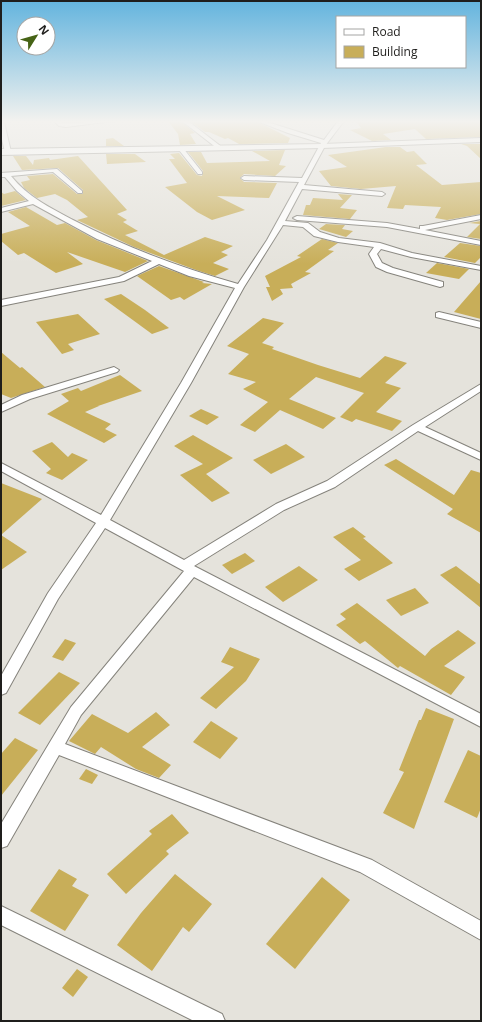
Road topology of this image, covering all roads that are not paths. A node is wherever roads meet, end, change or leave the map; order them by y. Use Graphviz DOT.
graph roads {
  1 [pos="197,169"];
  2 [pos="310,169"];
  3 [pos="200,173"];
  4 [pos="3,174"];
  5 [pos="244,178"];
  6 [pos="302,183"];
  7 [pos="80,192"];
  8 [pos="382,194"];
  9 [pos="34,202"];
  10 [pos="1,210"];
  11 [pos="481,217"];
  12 [pos="282,220"];
  13 [pos="417,229"];
  14 [pos="481,243"];
  15 [pos="380,245"];
  16 [pos="158,261"];
  17 [pos="481,268"];
  18 [pos="440,284"];
  19 [pos="240,286"];
  20 [pos="1,303"];
  21 [pos="439,315"];
  22 [pos="481,325"];
  23 [pos="114,370"];
  24 [pos="481,387"];
  25 [pos="1,409"];
  26 [pos="417,426"];
  27 [pos="481,457"];
  28 [pos="1,466"];
  29 [pos="104,521"];
  30 [pos="188,568"];
  31 [pos="1,689"];
  32 [pos="479,717"];
  33 [pos="55,747"];
  34 [pos="1,840"];
  35 [pos="1,915"];
  36 [pos="481,931"];
  37 [pos="215,1021"];
  1 -- 3 [label="street"];
  2 -- 6 [label="street"];
  4 -- 7 [label="street"];
  4 -- 9 [label="street"];
  5 -- 6 [label="street"];
  6 -- 8 [label="street"];
  6 -- 12 [label="street"];
  9 -- 10 [label="street"];
  9 -- 16 [label="street"];
  11 -- 13 [label="street"];
  12 -- 13 [label="street"];
  12 -- 15 [label="street"];
  12 -- 19 [label="street"];
  13 -- 14 [label="street"];
  15 -- 17 [label="street"];
  15 -- 18 [label="street"];
  16 -- 19 [label="street"];
  16 -- 20 [label="street"];
  19 -- 29 [label="street"];
  21 -- 22 [label="street"];
  23 -- 25 [label="street"];
  24 -- 26 [label="street"];
  26 -- 27 [label="street"];
  26 -- 30 [label="street"];
  28 -- 29 [label="street"];
  29 -- 30 [label="street"];
  29 -- 31 [label="street"];
  30 -- 32 [label="street"];
  30 -- 33 [label="street"];
  33 -- 34 [label="street"];
  33 -- 36 [label="street"];
  35 -- 37 [label="street"];
}
